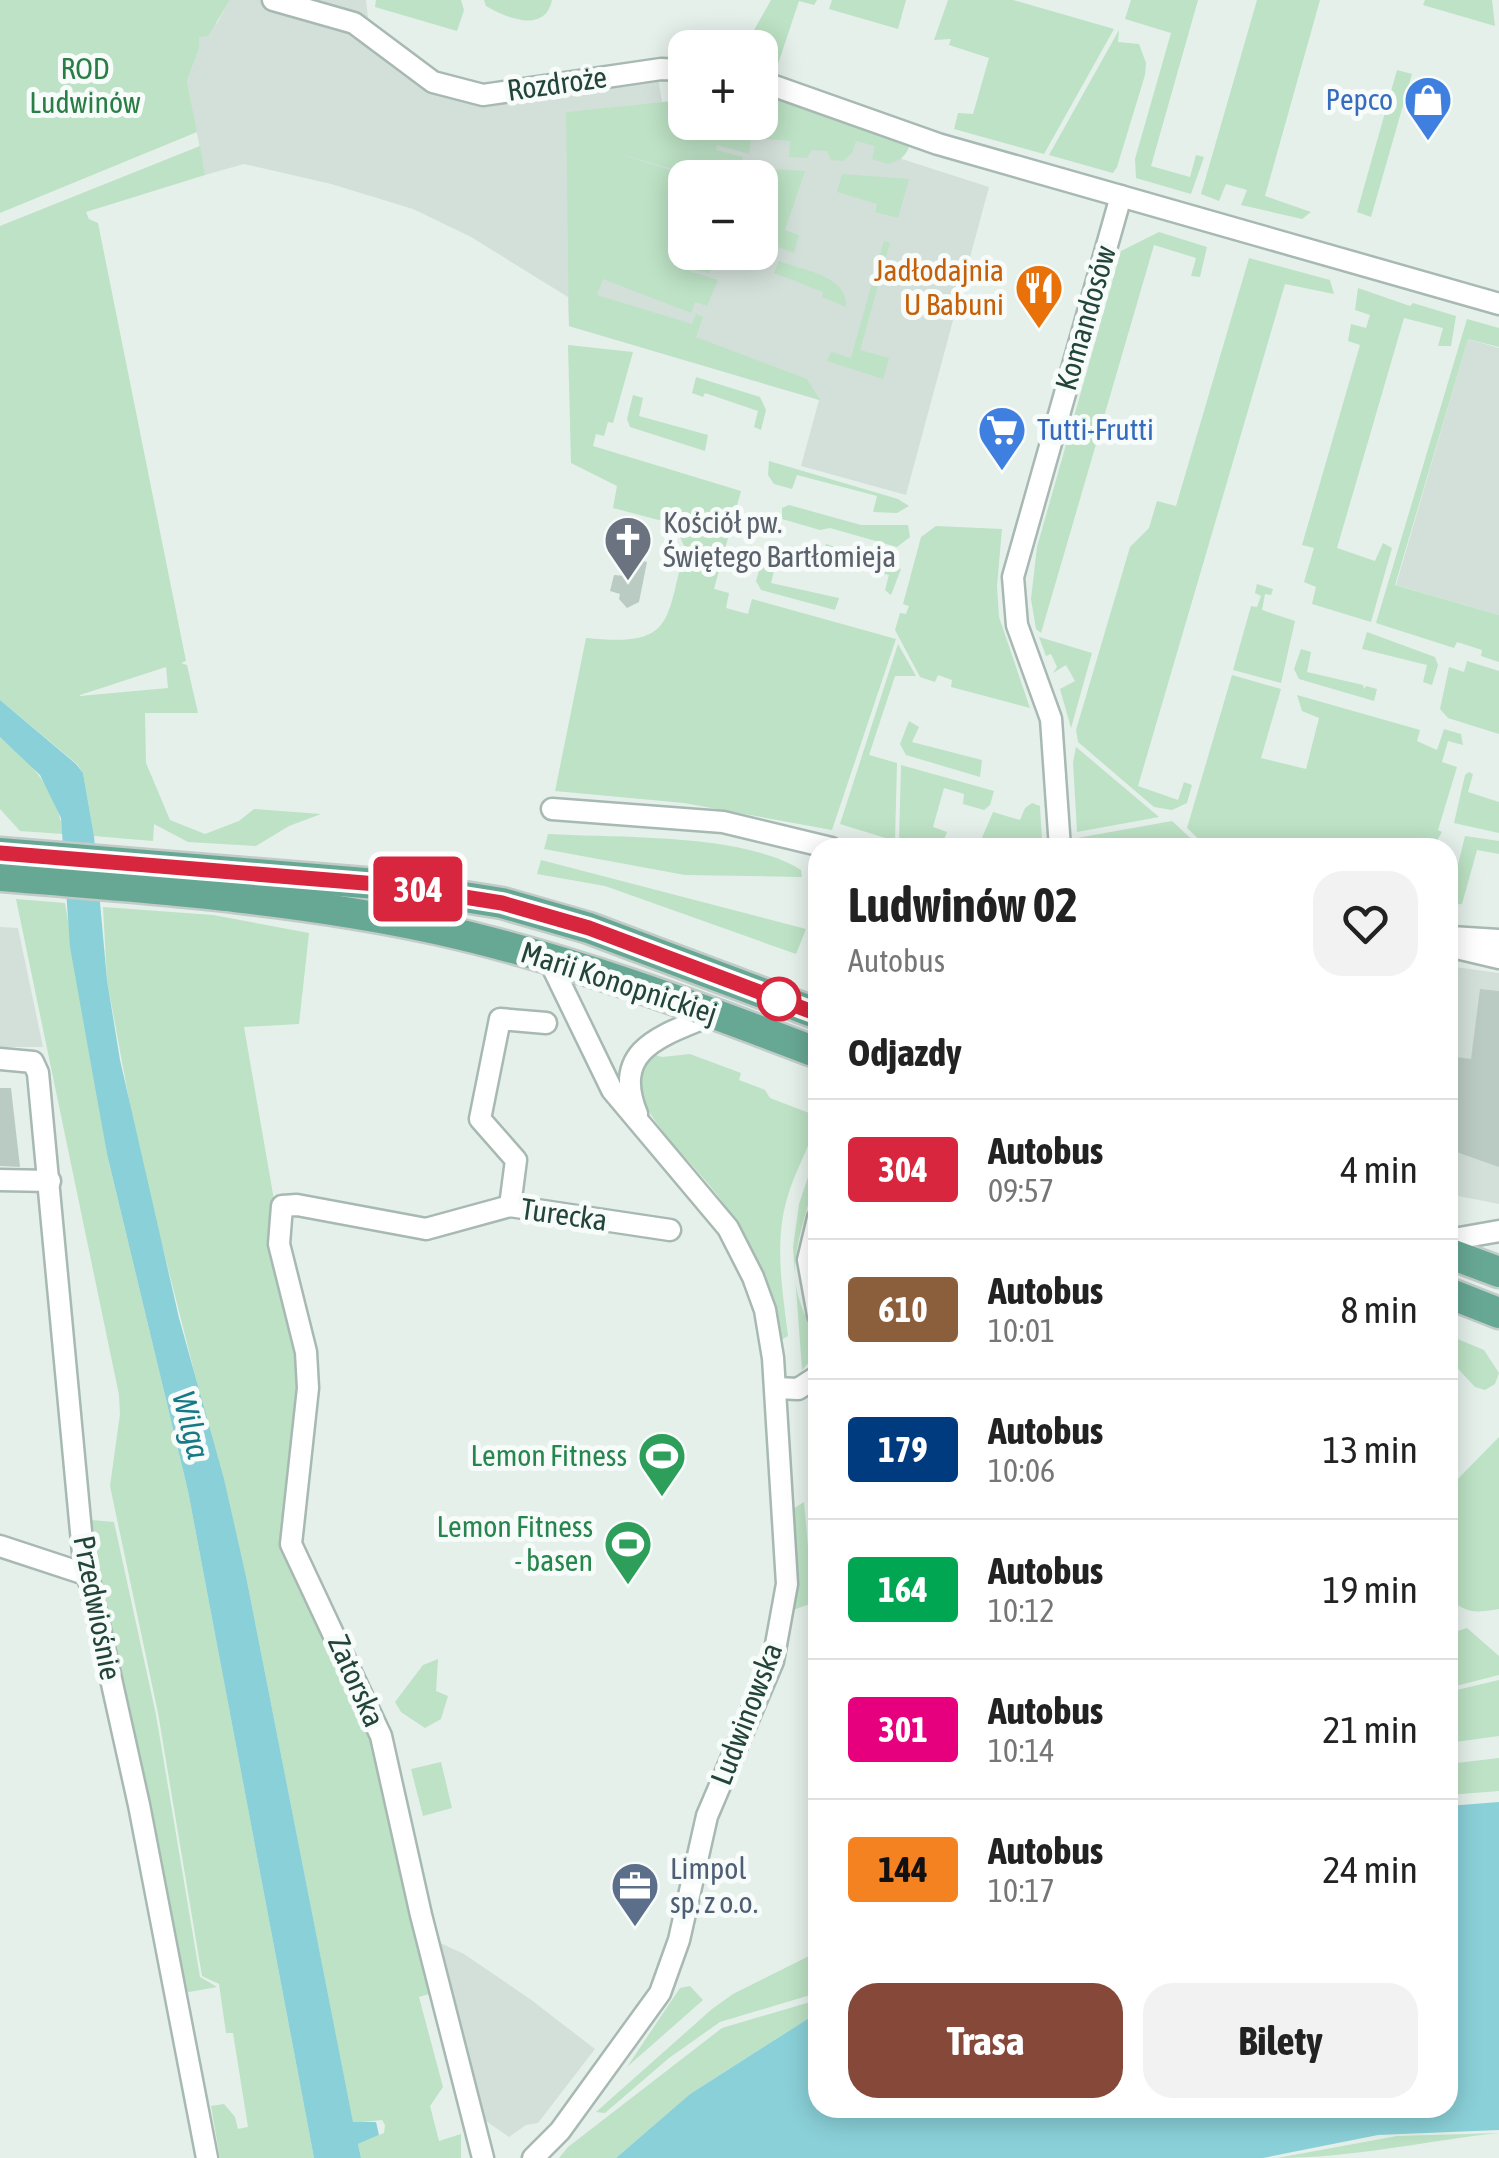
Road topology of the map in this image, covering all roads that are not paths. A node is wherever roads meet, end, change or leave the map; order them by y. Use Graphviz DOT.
graph roads {
  1 [pos="272,0"];
  2 [pos="668,69"];
  3 [pos="778,86"];
  4 [pos="1121,196"];
  5 [pos="1499,304"];
  6 [pos="552,809"];
  7 [pos="1059,838"];
  8 [pos="808,842"];
  9 [pos="9,866"];
  10 [pos="155,878"];
  11 [pos="1458,938"];
  12 [pos="1499,940"];
  13 [pos="1458,948"];
  14 [pos="548,958"];
  15 [pos="1499,958"];
  16 [pos="808,1010"];
  17 [pos="714,1014"];
  18 [pos="546,1023"];
  19 [pos="808,1049"];
  20 [pos="0,1059"];
  21 [pos="650,1137"];
  22 [pos="0,1180"];
  23 [pos="50,1182"];
  24 [pos="282,1206"];
  25 [pos="510,1206"];
  26 [pos="670,1230"];
  27 [pos="1499,1231"];
  28 [pos="1458,1238"];
  29 [pos="1458,1256"];
  30 [pos="1499,1272"];
  31 [pos="1458,1297"];
  32 [pos="1499,1312"];
  33 [pos="808,1382"];
  34 [pos="776,1388"];
  35 [pos="0,1546"];
  36 [pos="88,1575"];
  37 [pos="207,2158"];
  38 [pos="483,2158"];
  39 [pos="532,2158"];
  1 -- 2 [label="street, Rozdroże"];
  3 -- 4 [label="street"];
  4 -- 5 [label="street"];
  4 -- 7 [label="street, Komandosów"];
  6 -- 8 [label="street"];
  9 -- 10 [label="main road, Marii Konopnickiej"];
  10 -- 14 [label="main road, Marii Konopnickiej"];
  10 -- 16 [label="main road, Marii Konopnickiej"];
  11 -- 12 [label="street"];
  13 -- 15 [label="street"];
  14 -- 17 [label="main road, Marii Konopnickiej"];
  14 -- 21 [label="street, Ludwinowska"];
  17 -- 19 [label="main road, Marii Konopnickiej"];
  17 -- 21 [label="street, Ludwinowska"];
  18 -- 25 [label="street"];
  20 -- 23 [label="street, Przedwiośnie"];
  21 -- 34 [label="street, Ludwinowska"];
  22 -- 23 [label="street"];
  23 -- 36 [label="street, Przedwiośnie"];
  24 -- 25 [label="street, Turecka"];
  24 -- 38 [label="street, Zatorska"];
  25 -- 26 [label="street, Turecka"];
  27 -- 28 [label="street"];
  29 -- 30 [label="main road"];
  31 -- 32 [label="main road"];
  33 -- 34 [label="street"];
  34 -- 39 [label="street, Ludwinowska"];
  35 -- 36 [label="street"];
  36 -- 37 [label="street, Przedwiośnie"];
}
